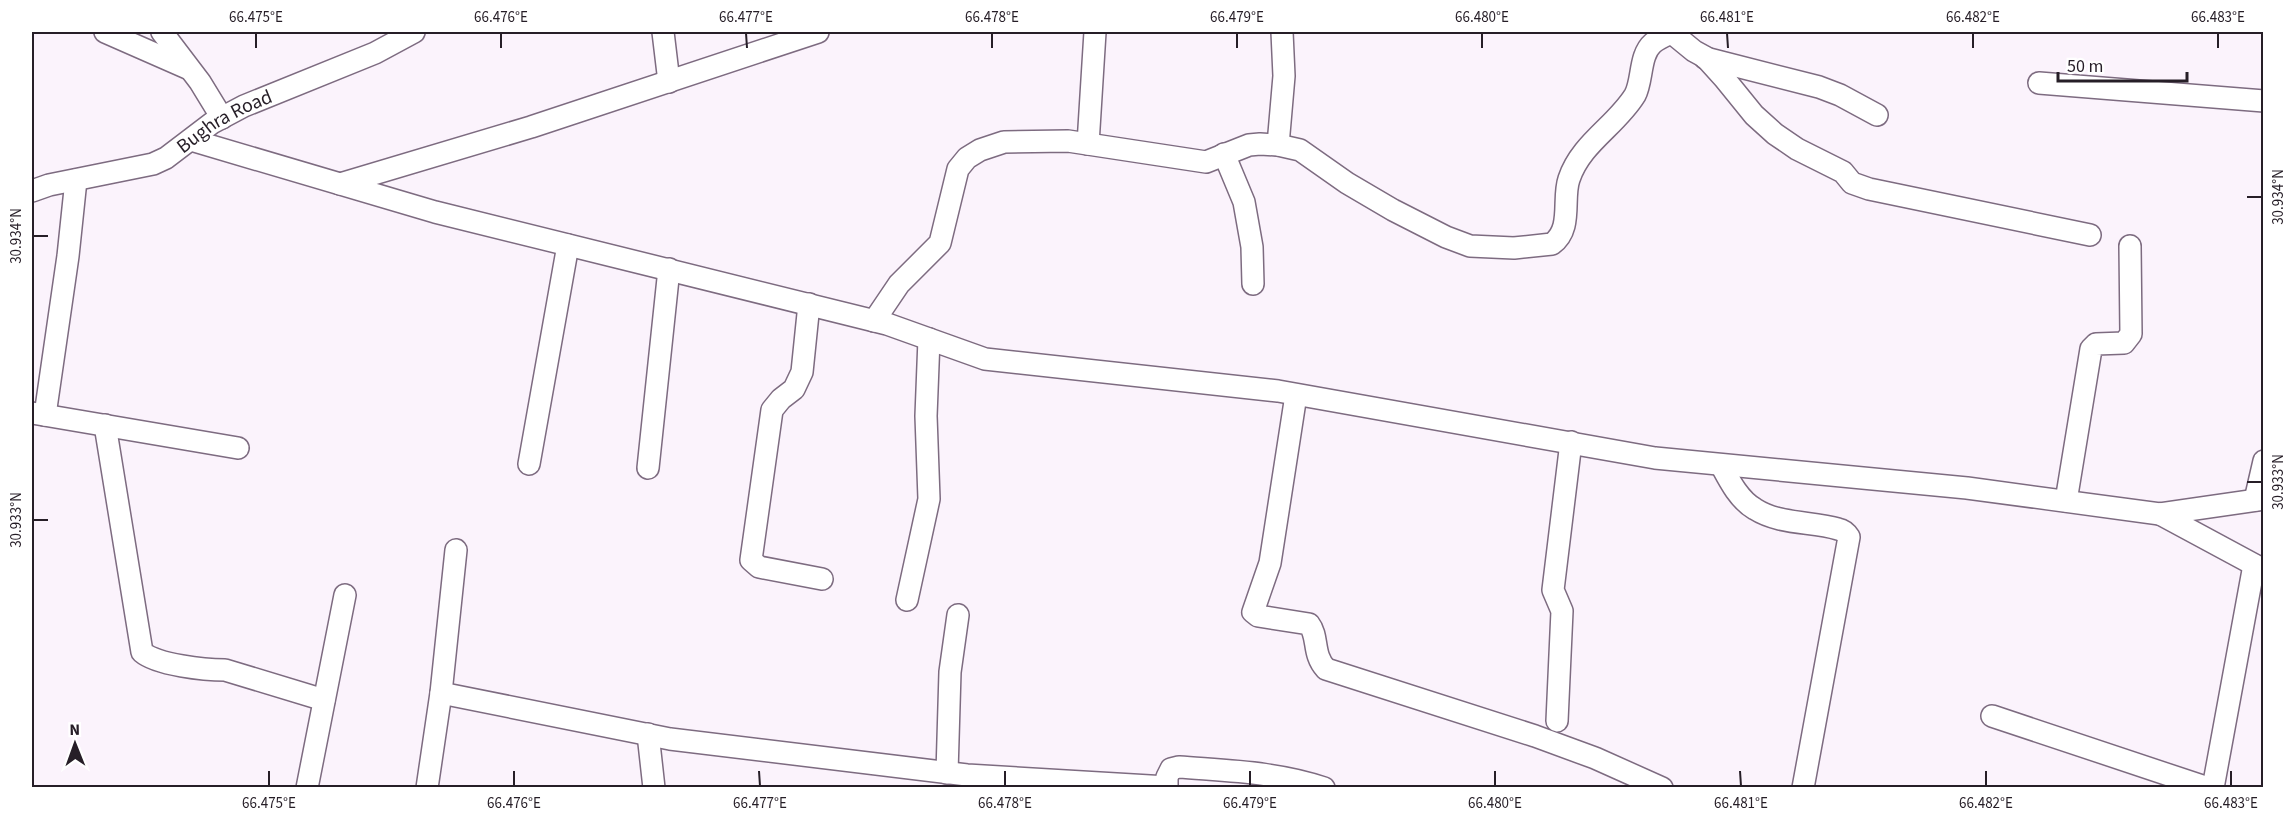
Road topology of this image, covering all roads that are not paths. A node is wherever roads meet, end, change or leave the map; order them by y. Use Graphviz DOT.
graph roads {
  1 [pos="105,32"];
  2 [pos="162,32"];
  3 [pos="414,32"];
  4 [pos="663,32"];
  5 [pos="818,32"];
  6 [pos="1095,32"];
  7 [pos="1282,32"];
  8 [pos="1672,32"];
  9 [pos="1705,57"];
  10 [pos="192,71"];
  11 [pos="669,82"];
  12 [pos="2039,83"];
  13 [pos="2264,101"];
  14 [pos="1877,115"];
  15 [pos="222,118"];
  16 [pos="191,140"];
  17 [pos="1088,144"];
  18 [pos="1278,145"];
  19 [pos="1224,154"];
  20 [pos="76,180"];
  21 [pos="340,184"];
  22 [pos="32,191"];
  23 [pos="2090,235"];
  24 [pos="568,244"];
  25 [pos="2130,246"];
  26 [pos="669,269"];
  27 [pos="1253,284"];
  28 [pos="809,304"];
  29 [pos="874,321"];
  30 [pos="929,339"];
  31 [pos="1296,395"];
  32 [pos="38,414"];
  33 [pos="105,425"];
  34 [pos="1571,442"];
  35 [pos="238,448"];
  36 [pos="2264,461"];
  37 [pos="529,464"];
  38 [pos="1720,465"];
  39 [pos="648,468"];
  40 [pos="2259,499"];
  41 [pos="2066,501"];
  42 [pos="2160,514"];
  43 [pos="456,550"];
  44 [pos="2259,567"];
  45 [pos="822,579"];
  46 [pos="345,595"];
  47 [pos="908,600"];
  48 [pos="958,615"];
  49 [pos="441,693"];
  50 [pos="324,700"];
  51 [pos="1992,716"];
  52 [pos="1557,721"];
  53 [pos="648,734"];
  54 [pos="960,778"];
  55 [pos="1315,786"];
  56 [pos="1167,787"];
  57 [pos="307,788"];
  58 [pos="427,788"];
  59 [pos="654,788"];
  60 [pos="1662,788"];
  61 [pos="1803,788"];
  62 [pos="2210,788"];
  1 -- 10 [label="street"];
  2 -- 10 [label="street"];
  3 -- 15 [label="street, Bughra Road"];
  4 -- 11 [label="street"];
  5 -- 11 [label="street"];
  6 -- 17 [label="street"];
  7 -- 18 [label="street"];
  8 -- 9 [label="street"];
  8 -- 18 [label="street"];
  9 -- 14 [label="street"];
  9 -- 23 [label="street"];
  10 -- 15 [label="street"];
  11 -- 21 [label="street"];
  12 -- 13 [label="street"];
  15 -- 16 [label="street, Bughra Road"];
  16 -- 20 [label="street, Bughra Road"];
  16 -- 21 [label="street"];
  17 -- 19 [label="street"];
  17 -- 29 [label="street"];
  18 -- 19 [label="street"];
  19 -- 27 [label="street"];
  20 -- 22 [label="street, Bughra Road"];
  20 -- 32 [label="street"];
  21 -- 24 [label="street"];
  24 -- 26 [label="street"];
  24 -- 37 [label="street"];
  25 -- 41 [label="street"];
  26 -- 28 [label="street"];
  26 -- 39 [label="street"];
  28 -- 29 [label="street"];
  28 -- 45 [label="street"];
  29 -- 30 [label="street"];
  30 -- 31 [label="street"];
  30 -- 47 [label="street"];
  31 -- 34 [label="street"];
  31 -- 60 [label="street"];
  32 -- 33 [label="street"];
  33 -- 35 [label="street"];
  33 -- 50 [label="street"];
  34 -- 38 [label="street"];
  34 -- 52 [label="street"];
  36 -- 40 [label="street"];
  38 -- 41 [label="street"];
  38 -- 61 [label="street"];
  40 -- 42 [label="street"];
  41 -- 42 [label="street"];
  42 -- 44 [label="street"];
  43 -- 49 [label="street"];
  44 -- 62 [label="street"];
  46 -- 50 [label="street"];
  48 -- 54 [label="street"];
  49 -- 53 [label="street"];
  49 -- 58 [label="street"];
  50 -- 57 [label="street"];
  51 -- 62 [label="street"];
  53 -- 54 [label="street"];
  53 -- 59 [label="street"];
  54 -- 56 [label="street"];
  55 -- 56 [label="street"];
}
